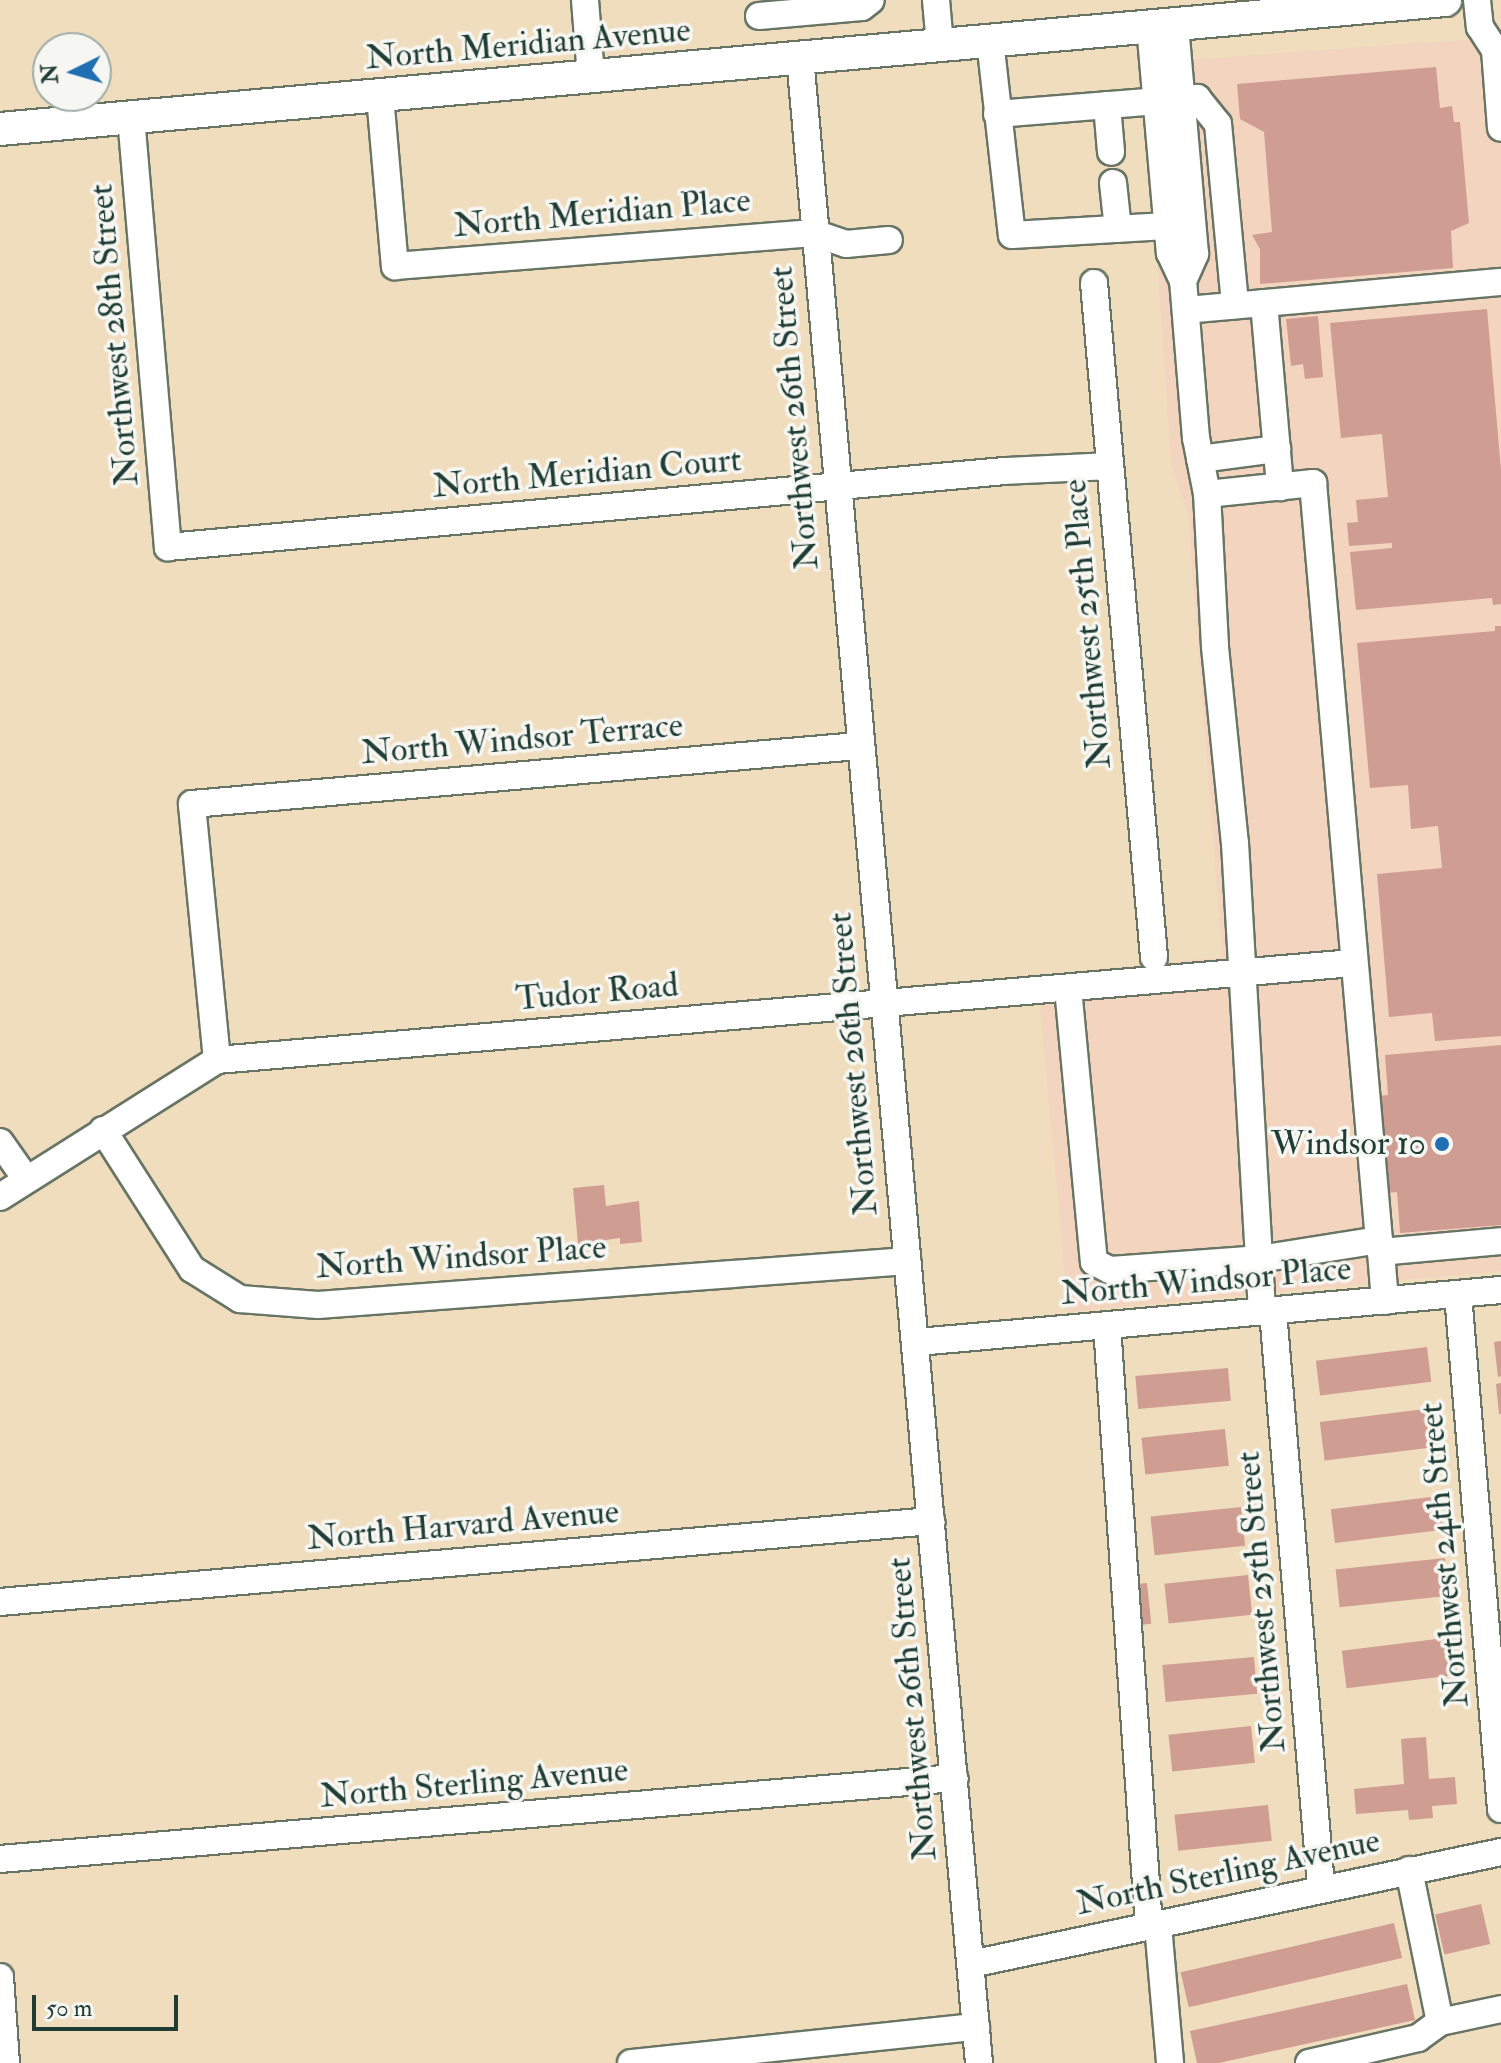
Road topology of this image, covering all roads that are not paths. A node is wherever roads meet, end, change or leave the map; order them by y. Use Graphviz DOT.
graph roads {
  1 [pos="585,0"];
  2 [pos="871,0"];
  3 [pos="936,0"];
  4 [pos="1445,0"];
  5 [pos="1477,0"];
  6 [pos="1370,3"];
  7 [pos="1269,8"];
  8 [pos="1219,10"];
  9 [pos="759,16"];
  10 [pos="1162,25"];
  11 [pos="990,40"];
  12 [pos="1498,44"];
  13 [pos="940,45"];
  14 [pos="800,57"];
  15 [pos="591,76"];
  16 [pos="380,96"];
  17 [pos="1169,100"];
  18 [pos="1107,105"];
  19 [pos="997,114"];
  20 [pos="131,117"];
  21 [pos="1501,128"];
  22 [pos="0,129"];
  23 [pos="1111,152"];
  24 [pos="1113,183"];
  25 [pos="1167,226"];
  26 [pos="1118,229"];
  27 [pos="814,233"];
  28 [pos="889,240"];
  29 [pos="1183,281"];
  30 [pos="1501,282"];
  31 [pos="1094,283"];
  32 [pos="1264,303"];
  33 [pos="1235,305"];
  34 [pos="1186,310"];
  35 [pos="1277,449"];
  36 [pos="1200,459"];
  37 [pos="1109,466"];
  38 [pos="838,487"];
  39 [pos="1280,487"];
  40 [pos="1207,494"];
  41 [pos="168,547"];
  42 [pos="858,746"];
  43 [pos="1154,957"];
  44 [pos="1353,963"];
  45 [pos="1239,972"];
  46 [pos="1058,989"];
  47 [pos="884,1004"];
  48 [pos="217,1060"];
  49 [pos="103,1130"];
  50 [pos="0,1142"];
  51 [pos="26,1179"];
  52 [pos="0,1197"];
  53 [pos="1501,1241"];
  54 [pos="1380,1246"];
  55 [pos="1259,1259"];
  56 [pos="907,1261"];
  57 [pos="1501,1290"];
  58 [pos="1458,1294"];
  59 [pos="1385,1301"];
  60 [pos="1268,1312"];
  61 [pos="1107,1326"];
  62 [pos="918,1342"];
  63 [pos="931,1521"];
  64 [pos="0,1602"];
  65 [pos="955,1778"];
  66 [pos="1501,1809"];
  67 [pos="1501,1852"];
  68 [pos="0,1859"];
  69 [pos="1409,1870"];
  70 [pos="1321,1886"];
  71 [pos="1154,1926"];
  72 [pos="971,1964"];
  73 [pos="0,1977"];
  74 [pos="1501,2009"];
  75 [pos="1440,2022"];
  76 [pos="976,2027"];
  77 [pos="6,2063"];
  78 [pos="631,2063"];
  79 [pos="979,2063"];
  80 [pos="1170,2063"];
  81 [pos="1309,2063"];
  1 -- 15 [label="street"];
  2 -- 9 [label="street"];
  3 -- 13 [label="street"];
  4 -- 6 [label="main road, North Meridian Avenue"];
  5 -- 12 [label="street"];
  6 -- 7 [label="main road, North Meridian Avenue"];
  7 -- 8 [label="main road, North Meridian Avenue"];
  8 -- 10 [label="main road, North Meridian Avenue"];
  10 -- 11 [label="main road, North Meridian Avenue"];
  10 -- 17 [label="street"];
  11 -- 13 [label="main road, North Meridian Avenue"];
  11 -- 19 [label="street"];
  12 -- 21 [label="street"];
  13 -- 14 [label="main road, North Meridian Avenue"];
  14 -- 15 [label="main road, North Meridian Avenue"];
  14 -- 27 [label="street, Northwest 26th Street"];
  15 -- 16 [label="main road, North Meridian Avenue"];
  16 -- 20 [label="main road, North Meridian Avenue"];
  16 -- 27 [label="street, North Meridian Place"];
  17 -- 18 [label="street"];
  17 -- 25 [label="street"];
  17 -- 29 [label="street"];
  17 -- 33 [label="street"];
  18 -- 19 [label="street"];
  18 -- 23 [label="street"];
  19 -- 26 [label="street"];
  20 -- 22 [label="main road, North Meridian Avenue"];
  20 -- 41 [label="street, Northwest 28th Street"];
  24 -- 26 [label="street"];
  25 -- 26 [label="street"];
  25 -- 29 [label="street"];
  27 -- 28 [label="street, North Meridian Place"];
  27 -- 38 [label="street, Northwest 26th Street"];
  29 -- 34 [label="street, Northwest 25th Street"];
  30 -- 32 [label="street"];
  31 -- 37 [label="street, Northwest 25th Place"];
  32 -- 33 [label="street"];
  32 -- 35 [label="street"];
  33 -- 34 [label="street"];
  34 -- 36 [label="street, Northwest 25th Street"];
  35 -- 36 [label="street"];
  35 -- 39 [label="street"];
  36 -- 40 [label="street, Northwest 25th Street"];
  37 -- 38 [label="street, North Meridian Court"];
  37 -- 43 [label="street, Northwest 25th Place"];
  38 -- 41 [label="street, North Meridian Court"];
  38 -- 42 [label="street, Northwest 26th Street"];
  39 -- 40 [label="street"];
  39 -- 44 [label="street"];
  40 -- 45 [label="street, Northwest 25th Street"];
  42 -- 47 [label="street, Northwest 26th Street"];
  42 -- 48 [label="street, North Windsor Terrace"];
  44 -- 45 [label="street, Tudor Road"];
  44 -- 54 [label="street"];
  45 -- 46 [label="street, Tudor Road"];
  45 -- 55 [label="street, Northwest 25th Street"];
  46 -- 47 [label="street, Tudor Road"];
  46 -- 55 [label="street"];
  47 -- 48 [label="street, Tudor Road"];
  47 -- 56 [label="street, Northwest 26th Street"];
  48 -- 49 [label="street, Tudor Road"];
  49 -- 51 [label="street, Tudor Road"];
  49 -- 56 [label="street, North Windsor Place"];
  50 -- 51 [label="street"];
  51 -- 52 [label="street, Tudor Road"];
  53 -- 54 [label="street"];
  54 -- 55 [label="street"];
  54 -- 59 [label="street"];
  55 -- 60 [label="street, Northwest 25th Street"];
  56 -- 62 [label="street, Northwest 26th Street"];
  57 -- 58 [label="street, North Windsor Place"];
  58 -- 59 [label="street, North Windsor Place"];
  58 -- 66 [label="street, Northwest 24th Street"];
  59 -- 60 [label="street, North Windsor Place"];
  60 -- 61 [label="street, North Windsor Place"];
  60 -- 70 [label="street, Northwest 25th Street"];
  61 -- 62 [label="street, North Windsor Place"];
  61 -- 71 [label="street"];
  62 -- 63 [label="street, Northwest 26th Street"];
  63 -- 64 [label="street, North Harvard Avenue"];
  63 -- 65 [label="street, Northwest 26th Street"];
  65 -- 68 [label="street, North Sterling Avenue"];
  65 -- 72 [label="street, Northwest 26th Street"];
  67 -- 69 [label="street, North Sterling Avenue"];
  69 -- 70 [label="street, North Sterling Avenue"];
  69 -- 75 [label="street"];
  70 -- 71 [label="street, North Sterling Avenue"];
  71 -- 72 [label="street, North Sterling Avenue"];
  71 -- 80 [label="street"];
  72 -- 76 [label="street, Northwest 26th Street"];
  73 -- 77 [label="street"];
  74 -- 75 [label="street"];
  75 -- 81 [label="street"];
  76 -- 78 [label="street"];
  76 -- 79 [label="street, Northwest 26th Street"];
}
